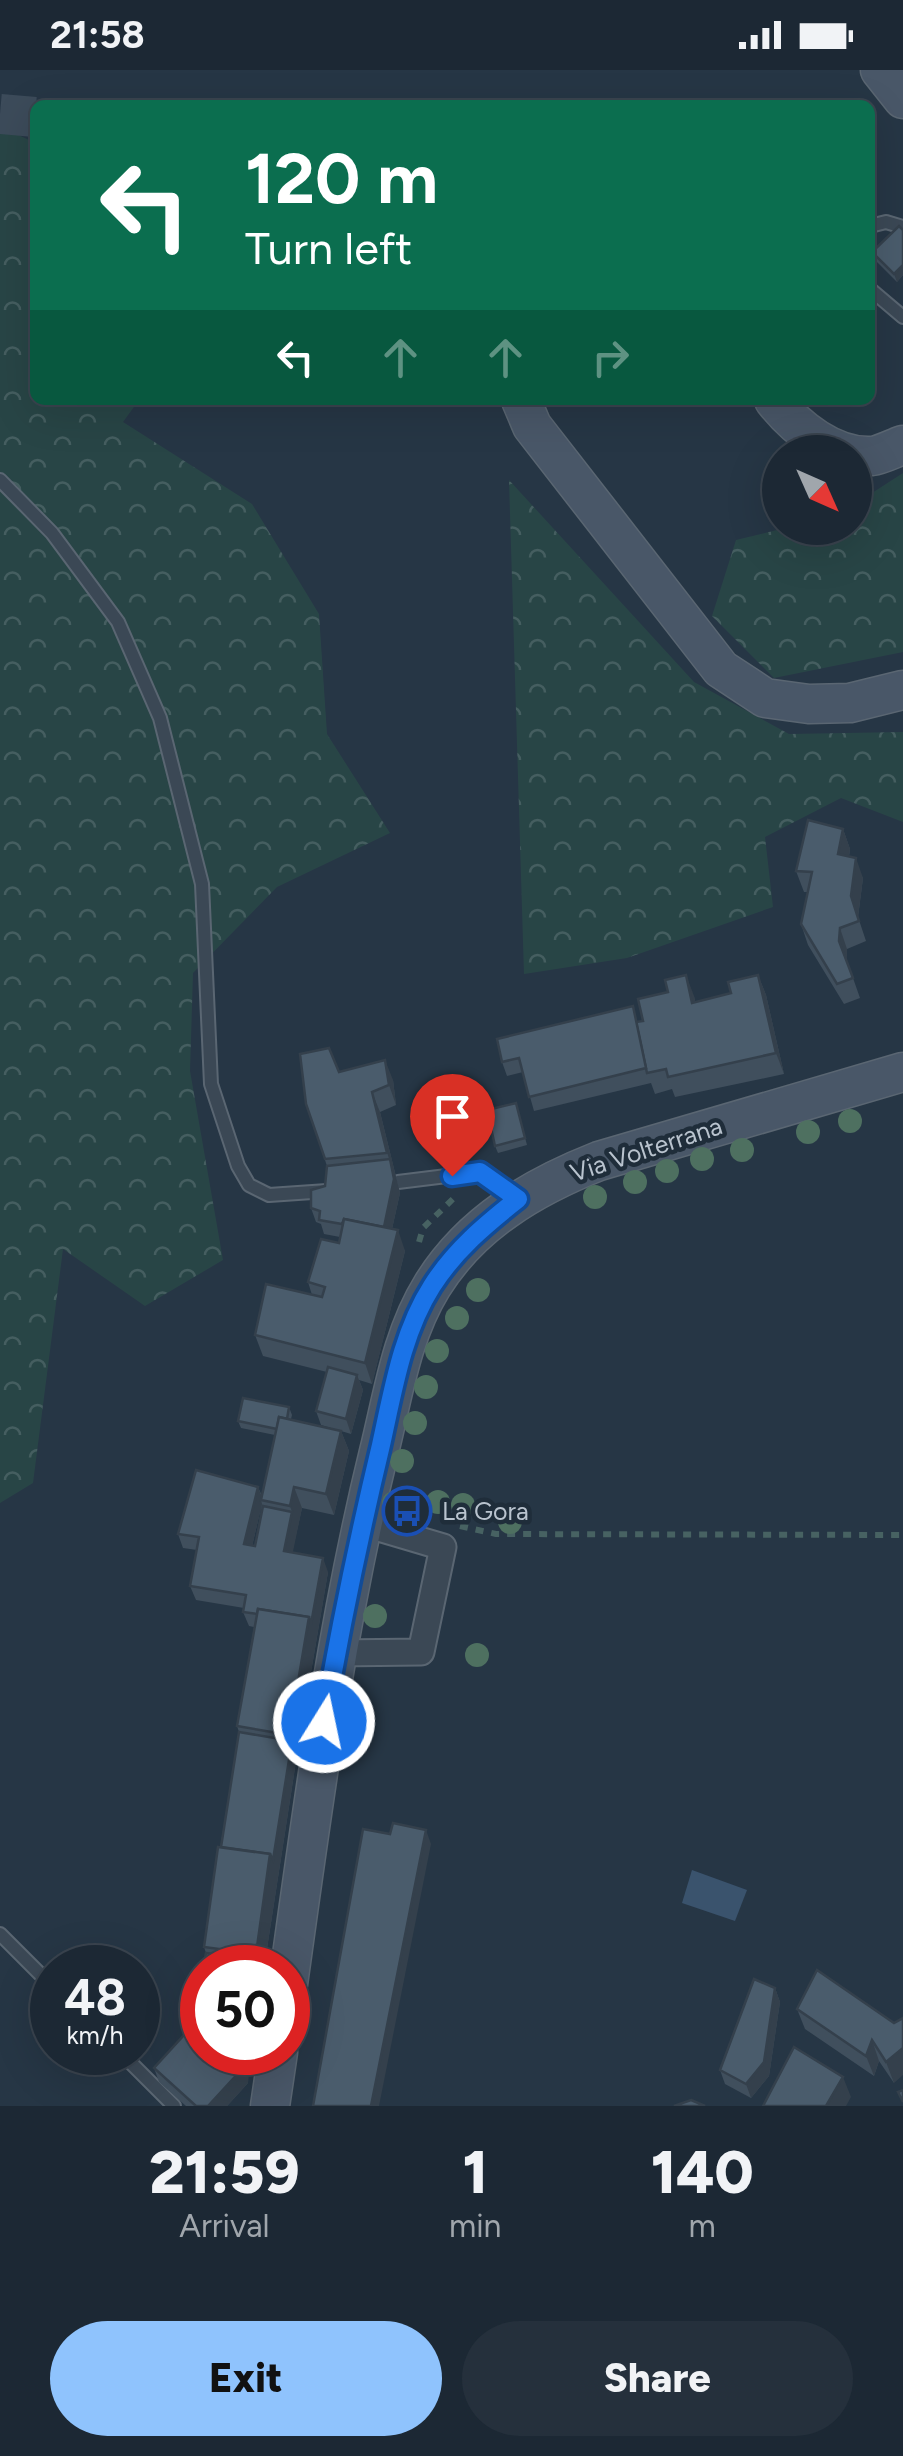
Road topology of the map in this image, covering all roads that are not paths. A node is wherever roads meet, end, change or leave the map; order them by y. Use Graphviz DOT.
graph roads {
  1 [pos="880,70"];
  2 [pos="903,98"];
  3 [pos="875,225"];
  4 [pos="903,227"];
  5 [pos="875,293"];
  6 [pos="903,317"];
  7 [pos="522,405"];
  8 [pos="778,405"];
  9 [pos="903,445"];
  10 [pos="0,480"];
  11 [pos="903,690"];
  12 [pos="903,1072"];
  13 [pos="398,1182"];
  14 [pos="330,1190"];
  15 [pos="518,1199"];
  16 [pos="362,1522"];
  17 [pos="336,1653"];
  18 [pos="0,1934"];
  19 [pos="294,1945"];
  20 [pos="30,1964"];
  21 [pos="143,2075"];
  22 [pos="275,2075"];
  23 [pos="174,2106"];
  24 [pos="270,2106"];
  1 -- 2 [label="main road"];
  3 -- 4 [label="lane"];
  5 -- 6 [label="lane"];
  7 -- 11 [label="main road"];
  8 -- 9 [label="main road"];
  10 -- 14 [label="lane"];
  12 -- 15 [label="main road, Via Volterrana"];
  13 -- 15 [label="lane"];
  15 -- 16 [label="main road, Via Volterrana"];
  16 -- 17 [label="main road, Via Volterrana"];
  16 -- 17 [label="street"];
  17 -- 19 [label="main road, Via Volterrana"];
  18 -- 20 [label="lane"];
  21 -- 23 [label="lane"];
  22 -- 24 [label="main road"];
}
